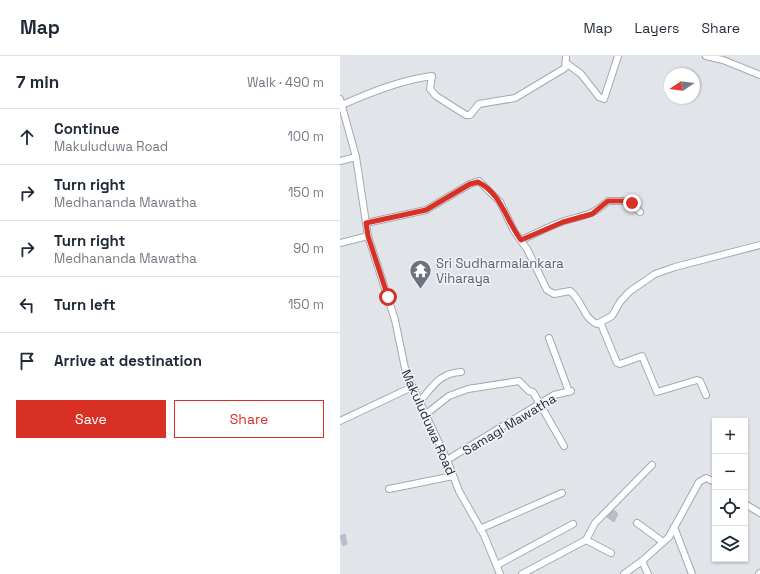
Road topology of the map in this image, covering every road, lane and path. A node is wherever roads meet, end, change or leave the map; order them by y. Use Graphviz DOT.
graph roads {
  1 [pos="566,56"];
  2 [pos="618,56"];
  3 [pos="706,56"];
  4 [pos="566,63"];
  5 [pos="760,75"];
  6 [pos="341,102"];
  7 [pos="356,157"];
  8 [pos="340,161"];
  9 [pos="640,212"];
  10 [pos="366,223"];
  11 [pos="368,236"];
  12 [pos="521,240"];
  13 [pos="340,243"];
  14 [pos="760,245"];
  15 [pos="601,324"];
  16 [pos="549,338"];
  17 [pos="461,372"];
  18 [pos="412,386"];
  19 [pos="706,395"];
  20 [pos="420,401"];
  21 [pos="541,403"];
  22 [pos="426,414"];
  23 [pos="340,421"];
  24 [pos="564,446"];
  25 [pos="447,460"];
  26 [pos="652,465"];
  27 [pos="453,476"];
  28 [pos="712,481"];
  29 [pos="389,489"];
  30 [pos="562,493"];
  31 [pos="748,506"];
  32 [pos="760,512"];
  33 [pos="637,523"];
  34 [pos="573,524"];
  35 [pos="674,527"];
  36 [pos="480,529"];
  37 [pos="586,540"];
  38 [pos="663,542"];
  39 [pos="611,553"];
  40 [pos="642,561"];
  41 [pos="497,565"];
  42 [pos="500,574"];
  43 [pos="522,574"];
  44 [pos="624,574"];
  45 [pos="648,574"];
  46 [pos="692,574"];
  1 -- 4 [label="street"];
  2 -- 4 [label="street"];
  3 -- 5 [label="street"];
  4 -- 6 [label="street"];
  6 -- 7 [label="street, Makuluduwa Road"];
  7 -- 8 [label="street"];
  7 -- 10 [label="street, Makuluduwa Road"];
  9 -- 12 [label="street"];
  10 -- 11 [label="street, Makuluduwa Road"];
  10 -- 12 [label="street"];
  11 -- 13 [label="street"];
  11 -- 18 [label="street, Makuluduwa Road"];
  12 -- 15 [label="street"];
  14 -- 15 [label="street"];
  15 -- 19 [label="street"];
  16 -- 21 [label="street, Samagi Mawatha"];
  17 -- 20 [label="street"];
  18 -- 20 [label="street, Makuluduwa Road"];
  18 -- 23 [label="street"];
  20 -- 22 [label="street, Makuluduwa Road"];
  21 -- 22 [label="street"];
  21 -- 24 [label="street"];
  21 -- 25 [label="street, Samagi Mawatha"];
  22 -- 25 [label="street, Makuluduwa Road"];
  25 -- 27 [label="street, Makuluduwa Road"];
  26 -- 37 [label="street"];
  27 -- 29 [label="street"];
  27 -- 36 [label="street, Makuluduwa Road"];
  28 -- 35 [label="street"];
  30 -- 36 [label="street"];
  31 -- 32 [label="street"];
  33 -- 38 [label="street"];
  34 -- 41 [label="street"];
  35 -- 38 [label="street"];
  35 -- 46 [label="street"];
  36 -- 41 [label="street, Makuluduwa Road"];
  37 -- 39 [label="street"];
  37 -- 43 [label="street"];
  38 -- 40 [label="street"];
  40 -- 44 [label="street"];
  40 -- 45 [label="street"];
  41 -- 42 [label="street, Makuluduwa Road"];
}
